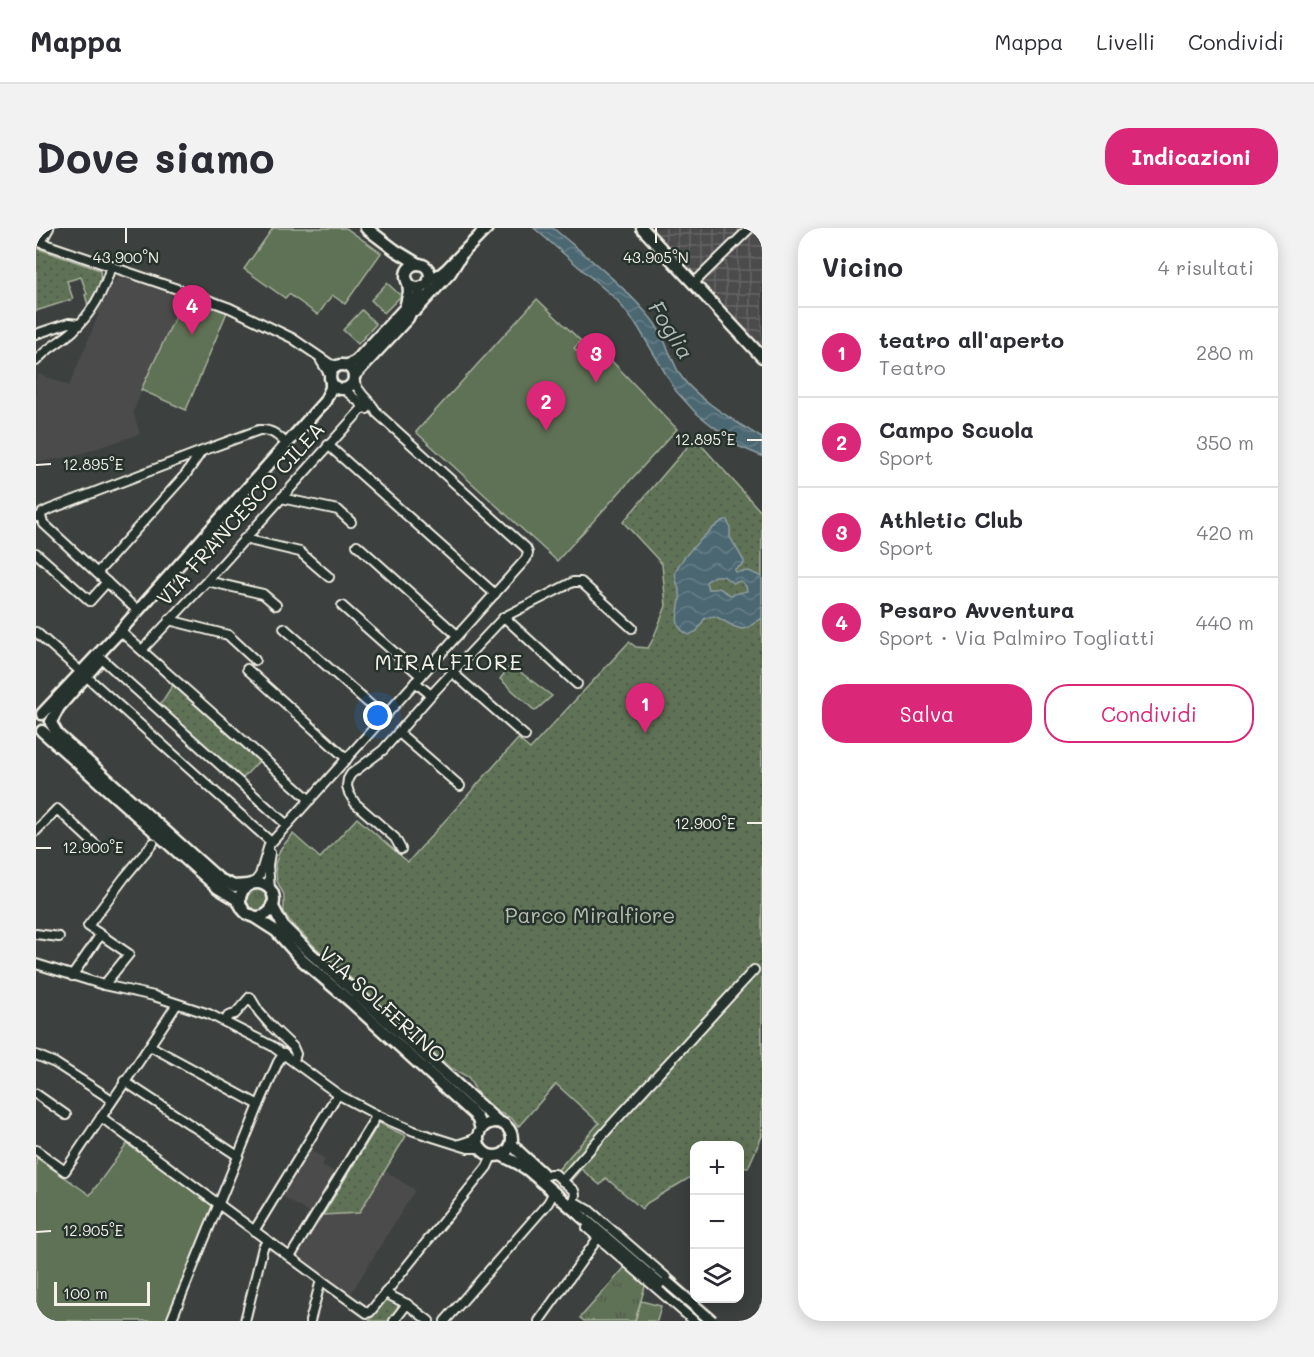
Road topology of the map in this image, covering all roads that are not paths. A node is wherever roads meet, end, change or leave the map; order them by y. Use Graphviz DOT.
graph roads {
  1 [pos="49,228"];
  2 [pos="366,228"];
  3 [pos="642,228"];
  4 [pos="750,228"];
  5 [pos="484,232"];
  6 [pos="38,242"];
  7 [pos="395,250"];
  8 [pos="460,257"];
  9 [pos="420,264"];
  10 [pos="111,266"];
  11 [pos="407,277"];
  12 [pos="694,283"];
  13 [pos="426,284"];
  14 [pos="408,318"];
  15 [pos="79,324"];
  16 [pos="36,334"];
  17 [pos="316,355"];
  18 [pos="762,357"];
  19 [pos="36,361"];
  20 [pos="342,366"];
  21 [pos="354,378"];
  22 [pos="331,379"];
  23 [pos="343,389"];
  24 [pos="366,404"];
  25 [pos="306,423"];
  26 [pos="287,444"];
  27 [pos="328,445"];
  28 [pos="202,451"];
  29 [pos="281,498"];
  30 [pos="38,517"];
  31 [pos="351,522"];
  32 [pos="244,539"];
  33 [pos="357,545"];
  34 [pos="36,553"];
  35 [pos="97,573"];
  36 [pos="329,577"];
  37 [pos="207,581"];
  38 [pos="107,582"];
  39 [pos="495,594"];
  40 [pos="276,605"];
  41 [pos="342,606"];
  42 [pos="138,610"];
  43 [pos="504,617"];
  44 [pos="169,620"];
  45 [pos="284,628"];
  46 [pos="632,628"];
  47 [pos="120,631"];
  48 [pos="36,632"];
  49 [pos="457,635"];
  50 [pos="142,650"];
  51 [pos="101,658"];
  52 [pos="255,660"];
  53 [pos="247,669"];
  54 [pos="452,672"];
  55 [pos="84,674"];
  56 [pos="418,679"];
  57 [pos="578,684"];
  58 [pos="431,695"];
  59 [pos="38,714"];
  60 [pos="384,717"];
  61 [pos="51,722"];
  62 [pos="39,731"];
  63 [pos="398,732"];
  64 [pos="525,736"];
  65 [pos="347,759"];
  66 [pos="460,786"];
  67 [pos="310,800"];
  68 [pos="123,803"];
  69 [pos="287,825"];
  70 [pos="36,831"];
  71 [pos="273,841"];
  72 [pos="150,846"];
  73 [pos="100,849"];
  74 [pos="401,849"];
  75 [pos="198,871"];
  76 [pos="251,884"];
  77 [pos="270,890"];
  78 [pos="272,905"];
  79 [pos="242,907"];
  80 [pos="251,915"];
  81 [pos="98,933"];
  82 [pos="36,934"];
  83 [pos="59,937"];
  84 [pos="36,964"];
  85 [pos="754,970"];
  86 [pos="72,976"];
  87 [pos="104,985"];
  88 [pos="177,1004"];
  89 [pos="225,1022"];
  90 [pos="280,1034"];
  91 [pos="150,1046"];
  92 [pos="272,1046"];
  93 [pos="284,1053"];
  94 [pos="36,1055"];
  95 [pos="294,1060"];
  96 [pos="124,1081"];
  97 [pos="36,1094"];
  98 [pos="339,1095"];
  99 [pos="112,1100"];
  100 [pos="259,1105"];
  101 [pos="66,1115"];
  102 [pos="377,1115"];
  103 [pos="101,1116"];
  104 [pos="497,1121"];
  105 [pos="480,1132"];
  106 [pos="455,1144"];
  107 [pos="512,1144"];
  108 [pos="481,1149"];
  109 [pos="36,1150"];
  110 [pos="238,1156"];
  111 [pos="496,1156"];
  112 [pos="550,1175"];
  113 [pos="562,1181"];
  114 [pos="554,1192"];
  115 [pos="572,1199"];
  116 [pos="219,1204"];
  117 [pos="254,1231"];
  118 [pos="598,1238"];
  119 [pos="268,1241"];
  120 [pos="290,1257"];
  121 [pos="321,1281"];
  122 [pos="665,1285"];
  123 [pos="679,1288"];
  124 [pos="385,1293"];
  125 [pos="690,1297"];
  126 [pos="697,1303"];
  127 [pos="406,1304"];
  128 [pos="675,1305"];
  129 [pos="171,1321"];
  130 [pos="244,1321"];
  131 [pos="310,1321"];
  132 [pos="394,1321"];
  133 [pos="429,1321"];
  134 [pos="444,1321"];
  135 [pos="539,1321"];
  136 [pos="694,1321"];
  137 [pos="702,1321"];
  138 [pos="712,1321"];
  139 [pos="718,1321"];
  1 -- 6 [label="street"];
  2 -- 7 [label="main road"];
  3 -- 12 [label="main road"];
  4 -- 12 [label="street"];
  5 -- 8 [label="main road"];
  6 -- 10 [label="street"];
  7 -- 9 [label="main road"];
  7 -- 11 [label="main road"];
  8 -- 9 [label="main road"];
  8 -- 13 [label="main road"];
  8 -- 14 [label="main road"];
  9 -- 11 [label="main road"];
  9 -- 13 [label="main road"];
  10 -- 15 [label="street"];
  10 -- 17 [label="street"];
  11 -- 13 [label="main road"];
  11 -- 20 [label="main road"];
  12 -- 18 [label="main road"];
  13 -- 14 [label="main road"];
  14 -- 21 [label="main road"];
  15 -- 16 [label="street"];
  15 -- 19 [label="street"];
  17 -- 20 [label="street"];
  17 -- 22 [label="street"];
  20 -- 21 [label="main road"];
  20 -- 22 [label="main road"];
  21 -- 23 [label="main road"];
  21 -- 24 [label="street"];
  22 -- 23 [label="main road"];
  22 -- 25 [label="main road"];
  23 -- 24 [label="street"];
  23 -- 25 [label="main road"];
  24 -- 27 [label="street, VIA FRANCESCO CILEA"];
  24 -- 39 [label="street"];
  25 -- 26 [label="main road"];
  26 -- 28 [label="street"];
  26 -- 42 [label="main road"];
  27 -- 29 [label="street, VIA FRANCESCO CILEA"];
  27 -- 39 [label="street"];
  28 -- 30 [label="street"];
  28 -- 35 [label="street"];
  29 -- 31 [label="street"];
  29 -- 32 [label="street, VIA FRANCESCO CILEA"];
  30 -- 35 [label="street"];
  32 -- 36 [label="street"];
  32 -- 37 [label="street, VIA FRANCESCO CILEA"];
  33 -- 49 [label="street"];
  34 -- 38 [label="street"];
  35 -- 38 [label="street"];
  37 -- 40 [label="street"];
  37 -- 44 [label="street, VIA FRANCESCO CILEA"];
  38 -- 42 [label="street"];
  39 -- 49 [label="street"];
  41 -- 56 [label="street"];
  42 -- 47 [label="main road"];
  43 -- 46 [label="street"];
  43 -- 54 [label="street"];
  43 -- 57 [label="street"];
  44 -- 50 [label="street, VIA FRANCESCO CILEA"];
  44 -- 52 [label="street"];
  45 -- 60 [label="street"];
  47 -- 50 [label="street"];
  47 -- 51 [label="main road"];
  47 -- 55 [label="main road"];
  48 -- 55 [label="street"];
  49 -- 56 [label="street"];
  50 -- 67 [label="street"];
  51 -- 55 [label="main road"];
  51 -- 69 [label="street"];
  53 -- 65 [label="street"];
  54 -- 58 [label="street"];
  54 -- 64 [label="street"];
  55 -- 59 [label="main road"];
  55 -- 61 [label="main road, VIA SOLFERINO"];
  55 -- 71 [label="street"];
  56 -- 58 [label="street"];
  56 -- 60 [label="street"];
  58 -- 63 [label="street"];
  59 -- 61 [label="main road"];
  60 -- 65 [label="street"];
  61 -- 62 [label="main road, VIA SOLFERINO"];
  61 -- 76 [label="main road"];
  62 -- 68 [label="main road, VIA SOLFERINO"];
  63 -- 66 [label="street"];
  63 -- 74 [label="street"];
  65 -- 67 [label="street"];
  67 -- 69 [label="street"];
  68 -- 72 [label="street"];
  68 -- 75 [label="main road, VIA SOLFERINO"];
  69 -- 71 [label="street"];
  70 -- 73 [label="street"];
  71 -- 76 [label="street"];
  71 -- 77 [label="street"];
  72 -- 75 [label="street"];
  72 -- 81 [label="street"];
  75 -- 79 [label="main road, VIA SOLFERINO"];
  76 -- 77 [label="main road"];
  76 -- 79 [label="main road"];
  77 -- 78 [label="main road, VIA SOLFERINO"];
  78 -- 80 [label="main road"];
  78 -- 104 [label="main road, VIA SOLFERINO"];
  79 -- 80 [label="main road, VIA SOLFERINO"];
  80 -- 105 [label="main road, VIA SOLFERINO"];
  81 -- 86 [label="street"];
  81 -- 87 [label="street"];
  82 -- 83 [label="street"];
  84 -- 86 [label="street"];
  85 -- 113 [label="street"];
  86 -- 87 [label="street"];
  87 -- 88 [label="street"];
  88 -- 89 [label="street"];
  88 -- 91 [label="street"];
  89 -- 90 [label="street"];
  89 -- 92 [label="street"];
  90 -- 92 [label="street"];
  90 -- 95 [label="street"];
  91 -- 96 [label="street"];
  91 -- 100 [label="street"];
  92 -- 93 [label="street"];
  93 -- 95 [label="street"];
  93 -- 100 [label="street"];
  94 -- 99 [label="street"];
  95 -- 98 [label="street"];
  96 -- 99 [label="street"];
  96 -- 110 [label="street"];
  97 -- 101 [label="street"];
  98 -- 102 [label="street"];
  98 -- 117 [label="street"];
  99 -- 103 [label="street"];
  100 -- 110 [label="street"];
  102 -- 106 [label="street"];
  102 -- 120 [label="street"];
  103 -- 109 [label="street"];
  103 -- 116 [label="street"];
  104 -- 105 [label="main road"];
  104 -- 107 [label="main road"];
  105 -- 106 [label="street"];
  105 -- 108 [label="main road"];
  106 -- 108 [label="street"];
  107 -- 111 [label="main road"];
  107 -- 112 [label="main road"];
  108 -- 111 [label="main road"];
  110 -- 116 [label="street"];
  111 -- 114 [label="main road"];
  111 -- 124 [label="street"];
  112 -- 113 [label="street"];
  112 -- 115 [label="main road"];
  113 -- 115 [label="street"];
  114 -- 115 [label="main road"];
  114 -- 134 [label="street"];
  115 -- 118 [label="street"];
  115 -- 122 [label="main road"];
  115 -- 123 [label="street"];
  116 -- 117 [label="street"];
  116 -- 129 [label="street"];
  117 -- 119 [label="street"];
  118 -- 128 [label="street"];
  118 -- 135 [label="street"];
  119 -- 120 [label="street"];
  119 -- 130 [label="street"];
  120 -- 121 [label="street"];
  121 -- 124 [label="street"];
  121 -- 131 [label="street"];
  122 -- 137 [label="main road"];
  122 -- 138 [label="main road, bridge"];
  123 -- 125 [label="street"];
  123 -- 128 [label="street"];
  124 -- 127 [label="street"];
  125 -- 128 [label="street"];
  126 -- 139 [label="street"];
  127 -- 132 [label="street"];
  127 -- 133 [label="street"];
  128 -- 136 [label="street"];
}
